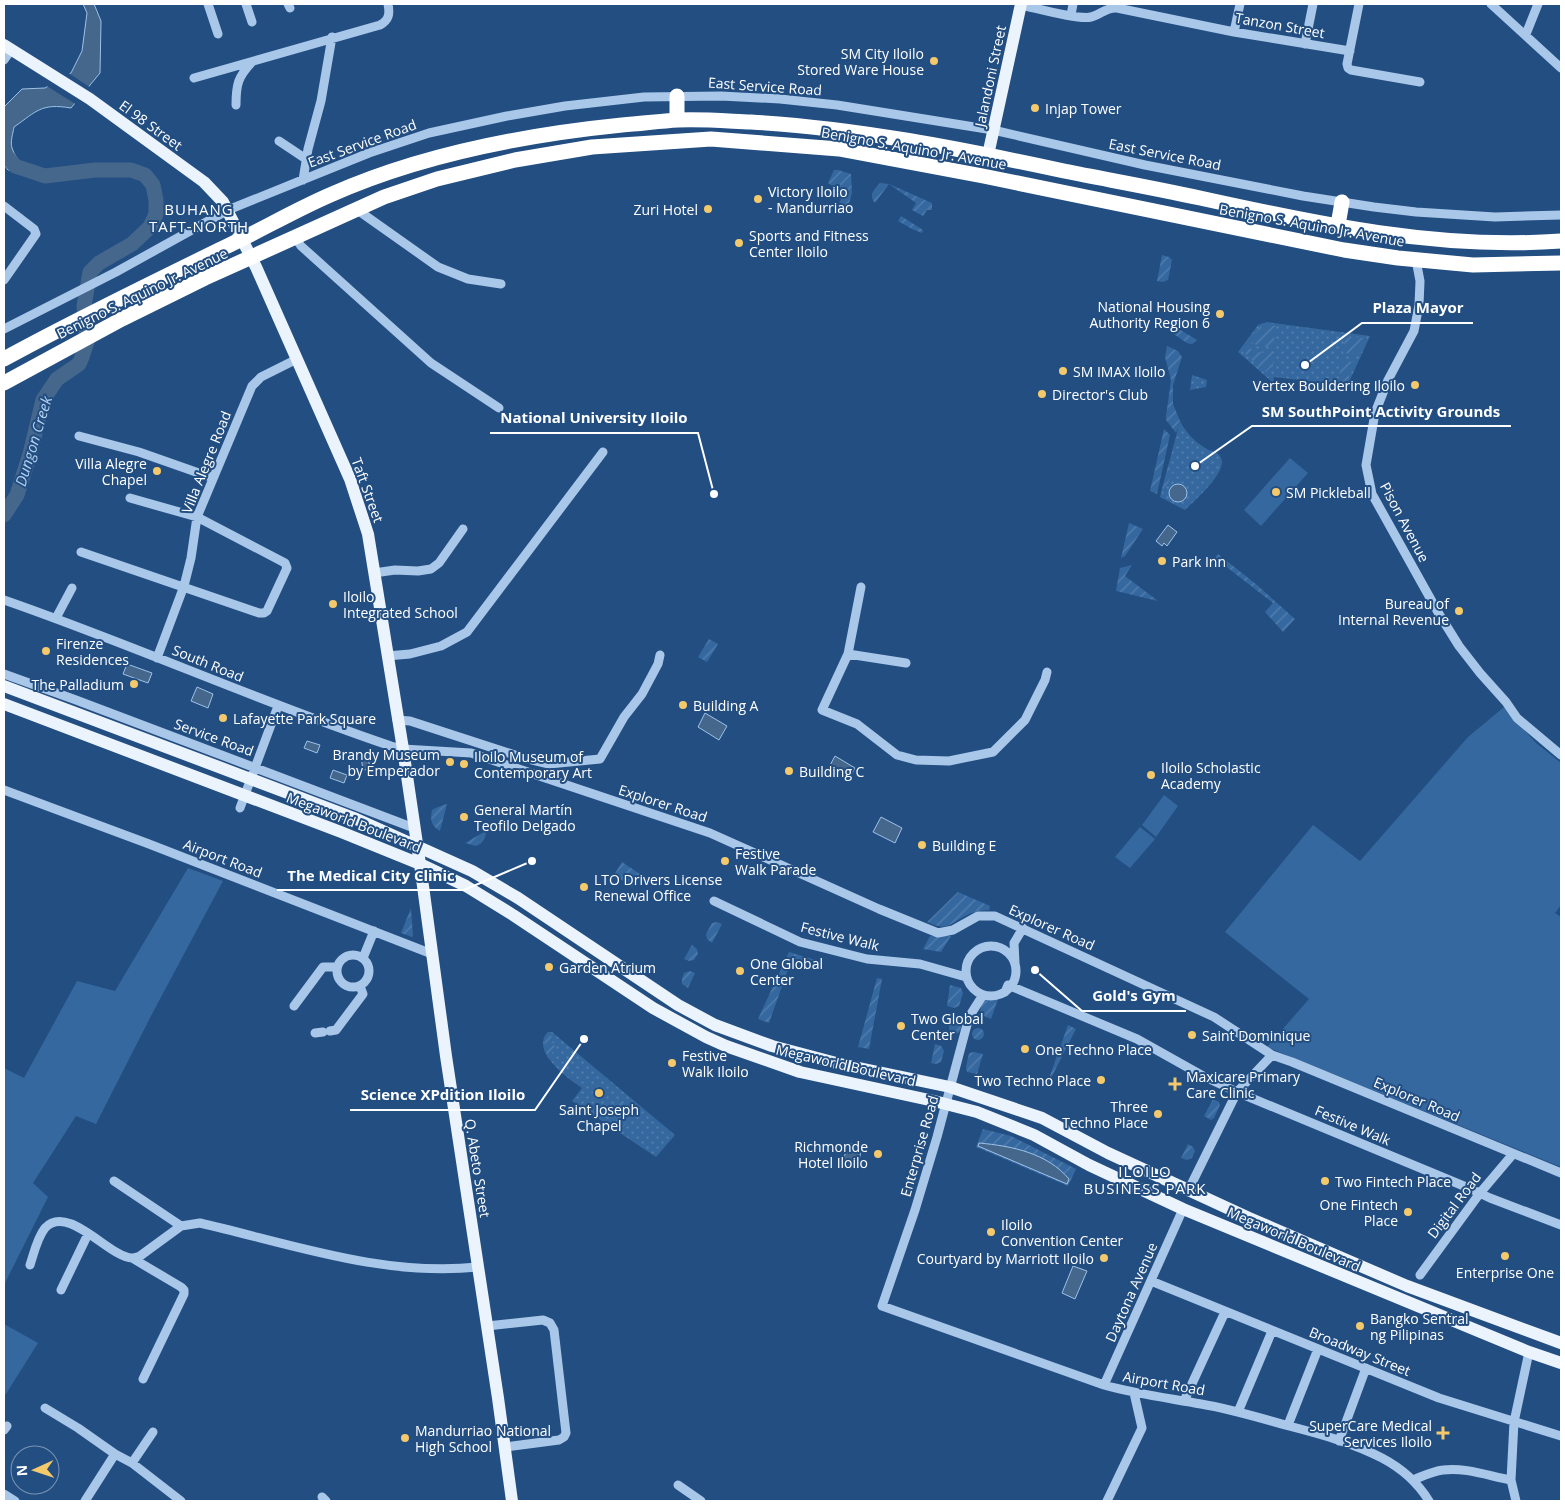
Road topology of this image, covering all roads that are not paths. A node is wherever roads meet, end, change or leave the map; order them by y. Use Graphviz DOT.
graph roads {
  1 [pos="208,4"];
  2 [pos="246,4"];
  3 [pos="388,4"];
  4 [pos="1021,4"];
  5 [pos="1073,4"];
  6 [pos="1240,4"];
  7 [pos="1313,4"];
  8 [pos="1359,4"];
  9 [pos="1491,4"];
  10 [pos="1538,4"];
  11 [pos="1117,6"];
  12 [pos="1071,16"];
  13 [pos="252,22"];
  14 [pos="1234,32"];
  15 [pos="218,34"];
  16 [pos="1526,34"];
  17 [pos="332,37"];
  18 [pos="1305,44"];
  19 [pos="1350,51"];
  20 [pos="6,52"];
  21 [pos="252,62"];
  22 [pos="1561,68"];
  23 [pos="194,78"];
  24 [pos="1420,82"];
  25 [pos="677,96"];
  26 [pos="236,104"];
  27 [pos="677,120"];
  28 [pos="994,130"];
  29 [pos="542,134"];
  30 [pos="279,141"];
  31 [pos="545,154"];
  32 [pos="988,155"];
  33 [pos="306,159"];
  34 [pos="303,180"];
  35 [pos="1342,202"];
  36 [pos="4,206"];
  37 [pos="356,209"];
  38 [pos="228,210"];
  39 [pos="1561,216"];
  40 [pos="1338,225"];
  41 [pos="294,236"];
  42 [pos="243,239"];
  43 [pos="1561,241"];
  44 [pos="1496,242"];
  45 [pos="252,257"];
  46 [pos="1416,260"];
  47 [pos="1561,263"];
  48 [pos="1495,265"];
  49 [pos="4,280"];
  50 [pos="500,284"];
  51 [pos="4,329"];
  52 [pos="4,359"];
  53 [pos="298,359"];
  54 [pos="4,383"];
  55 [pos="499,408"];
  56 [pos="79,436"];
  57 [pos="603,452"];
  58 [pos="213,478"];
  59 [pos="130,498"];
  60 [pos="197,518"];
  61 [pos="462,529"];
  62 [pos="82,552"];
  63 [pos="374,574"];
  64 [pos="184,586"];
  65 [pos="861,587"];
  66 [pos="72,588"];
  67 [pos="4,600"];
  68 [pos="56,618"];
  69 [pos="848,654"];
  70 [pos="387,656"];
  71 [pos="660,656"];
  72 [pos="157,658"];
  73 [pos="906,664"];
  74 [pos="1047,672"];
  75 [pos="4,674"];
  76 [pos="4,686"];
  77 [pos="4,704"];
  78 [pos="278,706"];
  79 [pos="397,720"];
  80 [pos="402,749"];
  81 [pos="1561,755"];
  82 [pos="204,761"];
  83 [pos="253,773"];
  84 [pos="200,778"];
  85 [pos="4,790"];
  86 [pos="289,794"];
  87 [pos="245,796"];
  88 [pos="240,808"];
  89 [pos="283,810"];
  90 [pos="414,828"];
  91 [pos="380,829"];
  92 [pos="375,845"];
  93 [pos="417,846"];
  94 [pos="420,864"];
  95 [pos="472,871"];
  96 [pos="464,885"];
  97 [pos="714,901"];
  98 [pos="1022,928"];
  99 [pos="374,931"];
  100 [pos="432,954"];
  101 [pos="363,958"];
  102 [pos="1015,963"];
  103 [pos="337,967"];
  104 [pos="966,977"];
  105 [pos="360,986"];
  106 [pos="1005,992"];
  107 [pos="983,995"];
  108 [pos="294,1006"];
  109 [pos="322,1032"];
  110 [pos="1272,1055"];
  111 [pos="906,1078"];
  112 [pos="950,1087"];
  113 [pos="1237,1092"];
  114 [pos="904,1094"];
  115 [pos="982,1097"];
  116 [pos="946,1103"];
  117 [pos="977,1112"];
  118 [pos="1513,1154"];
  119 [pos="1561,1173"];
  120 [pos="114,1181"];
  121 [pos="1188,1191"];
  122 [pos="1480,1193"];
  123 [pos="1184,1209"];
  124 [pos="1561,1225"];
  125 [pos="181,1226"];
  126 [pos="88,1234"];
  127 [pos="132,1258"];
  128 [pos="30,1265"];
  129 [pos="478,1267"];
  130 [pos="1420,1275"];
  131 [pos="1151,1281"];
  132 [pos="61,1290"];
  133 [pos="882,1306"];
  134 [pos="1225,1312"];
  135 [pos="487,1326"];
  136 [pos="1272,1331"];
  137 [pos="1561,1343"];
  138 [pos="1318,1349"];
  139 [pos="1529,1352"];
  140 [pos="1561,1363"];
  141 [pos="1366,1368"];
  142 [pos="143,1380"];
  143 [pos="1104,1385"];
  144 [pos="1134,1393"];
  145 [pos="1184,1401"];
  146 [pos="44,1408"];
  147 [pos="1238,1412"];
  148 [pos="1514,1422"];
  149 [pos="1288,1425"];
  150 [pos="153,1432"];
  151 [pos="1561,1436"];
  152 [pos="1339,1441"];
  153 [pos="505,1447"];
  154 [pos="115,1454"];
  155 [pos="132,1463"];
  156 [pos="1413,1480"];
  157 [pos="1511,1480"];
  158 [pos="678,1485"];
  159 [pos="4,1494"];
  160 [pos="15,1501"];
  161 [pos="85,1501"];
  162 [pos="181,1501"];
  163 [pos="512,1501"];
  164 [pos="701,1501"];
  165 [pos="1107,1501"];
  166 [pos="1429,1501"];
  167 [pos="1516,1501"];
  1 -- 15 [label="street"];
  2 -- 13 [label="street"];
  3 -- 17 [label="street"];
  4 -- 12 [label="street"];
  4 -- 28 [label="main road, Jalandoni Street"];
  5 -- 12 [label="street"];
  6 -- 14 [label="street"];
  7 -- 18 [label="street"];
  8 -- 19 [label="street"];
  9 -- 16 [label="street"];
  10 -- 16 [label="street"];
  11 -- 12 [label="street"];
  11 -- 14 [label="street, Tanzon Street"];
  14 -- 18 [label="street, Tanzon Street"];
  16 -- 22 [label="street"];
  17 -- 21 [label="street"];
  17 -- 33 [label="street"];
  18 -- 19 [label="street, Tanzon Street"];
  19 -- 24 [label="street"];
  20 -- 38 [label="main road, El 98 Street"];
  21 -- 23 [label="street"];
  21 -- 26 [label="street"];
  25 -- 27 [label="highway"];
  25 -- 28 [label="street, East Service Road"];
  25 -- 34 [label="street, East Service Road"];
  27 -- 29 [label="highway, Benigno S. Aquino Jr. Avenue"];
  27 -- 32 [label="highway, Benigno S. Aquino Jr. Avenue"];
  28 -- 32 [label="main road, Jalandoni Street"];
  28 -- 35 [label="street, East Service Road"];
  29 -- 31 [label="highway"];
  29 -- 42 [label="highway, Benigno S. Aquino Jr. Avenue"];
  30 -- 33 [label="street"];
  31 -- 37 [label="highway, Benigno S. Aquino Jr. Avenue"];
  31 -- 46 [label="highway, Benigno S. Aquino Jr. Avenue"];
  32 -- 40 [label="highway, Benigno S. Aquino Jr. Avenue"];
  33 -- 34 [label="street"];
  34 -- 38 [label="street, East Service Road"];
  35 -- 39 [label="street, East Service Road"];
  35 -- 40 [label="highway"];
  36 -- 49 [label="street"];
  37 -- 41 [label="highway, Benigno S. Aquino Jr. Avenue"];
  37 -- 50 [label="street"];
  38 -- 42 [label="main road, El 98 Street"];
  38 -- 51 [label="street, East Service Road"];
  40 -- 44 [label="highway, Benigno S. Aquino Jr. Avenue"];
  41 -- 45 [label="highway, Benigno S. Aquino Jr. Avenue"];
  41 -- 55 [label="street"];
  42 -- 45 [label="main road, El 98 Street"];
  42 -- 52 [label="highway, Benigno S. Aquino Jr. Avenue"];
  43 -- 44 [label="highway, Benigno S. Aquino Jr. Avenue"];
  44 -- 48 [label="highway"];
  45 -- 53 [label="main road, Taft Street"];
  45 -- 54 [label="highway, Benigno S. Aquino Jr. Avenue"];
  46 -- 48 [label="highway, Benigno S. Aquino Jr. Avenue"];
  46 -- 81 [label="street, Pison Avenue"];
  47 -- 48 [label="highway, Benigno S. Aquino Jr. Avenue"];
  53 -- 58 [label="street, Villa Alegre Road"];
  53 -- 63 [label="main road, Taft Street"];
  56 -- 58 [label="street"];
  57 -- 70 [label="street"];
  58 -- 60 [label="street, Villa Alegre Road"];
  59 -- 60 [label="street"];
  60 -- 64 [label="street, Villa Alegre Road"];
  60 -- 64 [label="street"];
  61 -- 63 [label="street"];
  62 -- 64 [label="street"];
  63 -- 70 [label="main road, Taft Street"];
  64 -- 72 [label="street, Villa Alegre Road"];
  65 -- 69 [label="street"];
  66 -- 68 [label="street"];
  67 -- 68 [label="street, South Road"];
  68 -- 72 [label="street, South Road"];
  69 -- 73 [label="street"];
  69 -- 74 [label="street"];
  70 -- 79 [label="main road, Taft Street"];
  71 -- 79 [label="street"];
  72 -- 78 [label="street, South Road"];
  75 -- 83 [label="street, Service Road"];
  76 -- 82 [label="main road, Megaworld Boulevard"];
  77 -- 84 [label="main road, Megaworld Boulevard"];
  78 -- 80 [label="street, South Road"];
  78 -- 83 [label="street"];
  79 -- 80 [label="main road, Taft Street"];
  80 -- 90 [label="main road, Q. Abeto Street"];
  80 -- 98 [label="street, Explorer Road"];
  82 -- 83 [label="main road, Megaworld Boulevard"];
  82 -- 84 [label="main road"];
  83 -- 86 [label="main road, Megaworld Boulevard"];
  83 -- 87 [label="street"];
  83 -- 90 [label="street, Service Road"];
  84 -- 87 [label="main road, Megaworld Boulevard"];
  85 -- 99 [label="street, Airport Road"];
  86 -- 89 [label="main road"];
  86 -- 91 [label="main road, Megaworld Boulevard"];
  87 -- 88 [label="street"];
  87 -- 89 [label="main road, Megaworld Boulevard"];
  89 -- 92 [label="main road, Megaworld Boulevard"];
  90 -- 93 [label="main road, Q. Abeto Street"];
  91 -- 92 [label="main road"];
  91 -- 93 [label="main road, Megaworld Boulevard"];
  92 -- 94 [label="main road, Megaworld Boulevard"];
  93 -- 94 [label="main road, Q. Abeto Street"];
  93 -- 95 [label="main road, Megaworld Boulevard"];
  94 -- 96 [label="main road, Megaworld Boulevard"];
  94 -- 100 [label="main road, Q. Abeto Street"];
  95 -- 96 [label="main road"];
  95 -- 111 [label="main road, Megaworld Boulevard"];
  96 -- 114 [label="main road, Megaworld Boulevard"];
  97 -- 104 [label="street, Festive Walk"];
  98 -- 102 [label="street"];
  98 -- 110 [label="street, Explorer Road"];
  99 -- 100 [label="street, Airport Road"];
  99 -- 101 [label="street"];
  100 -- 129 [label="main road, Q. Abeto Street"];
  101 -- 103 [label="street"];
  101 -- 105 [label="street"];
  102 -- 104 [label="street"];
  102 -- 106 [label="street"];
  103 -- 105 [label="street"];
  103 -- 108 [label="street"];
  104 -- 107 [label="street"];
  105 -- 109 [label="street"];
  106 -- 107 [label="street"];
  106 -- 113 [label="street, Festive Walk"];
  107 -- 112 [label="street, Enterprise Road"];
  110 -- 113 [label="street"];
  110 -- 118 [label="street, Explorer Road"];
  111 -- 112 [label="main road, Megaworld Boulevard"];
  111 -- 114 [label="main road"];
  112 -- 115 [label="main road, Megaworld Boulevard"];
  112 -- 116 [label="street, Enterprise Road"];
  113 -- 121 [label="street"];
  113 -- 122 [label="street, Festive Walk"];
  114 -- 116 [label="main road, Megaworld Boulevard"];
  115 -- 117 [label="main road"];
  115 -- 121 [label="main road, Megaworld Boulevard"];
  116 -- 117 [label="main road, Megaworld Boulevard"];
  116 -- 133 [label="street, Enterprise Road"];
  117 -- 123 [label="main road, Megaworld Boulevard"];
  118 -- 119 [label="street, Explorer Road"];
  118 -- 122 [label="street, Digital Road"];
  120 -- 125 [label="street"];
  121 -- 137 [label="main road, Megaworld Boulevard"];
  122 -- 124 [label="street, Festive Walk"];
  122 -- 130 [label="street, Digital Road"];
  123 -- 131 [label="street, Daytona Avenue"];
  123 -- 139 [label="main road, Megaworld Boulevard"];
  125 -- 127 [label="street"];
  125 -- 129 [label="street"];
  126 -- 127 [label="street"];
  126 -- 128 [label="street"];
  126 -- 132 [label="street"];
  127 -- 142 [label="street"];
  129 -- 135 [label="main road, Q. Abeto Street"];
  131 -- 134 [label="street, Broadway Street"];
  131 -- 143 [label="street, Daytona Avenue"];
  133 -- 143 [label="street, Airport Road"];
  134 -- 136 [label="street, Broadway Street"];
  134 -- 145 [label="street"];
  135 -- 153 [label="main road, Q. Abeto Street"];
  135 -- 153 [label="street"];
  136 -- 138 [label="street, Broadway Street"];
  136 -- 147 [label="street"];
  138 -- 141 [label="street, Broadway Street"];
  138 -- 149 [label="street"];
  139 -- 140 [label="main road, Megaworld Boulevard"];
  139 -- 148 [label="street"];
  141 -- 148 [label="street, Broadway Street"];
  141 -- 152 [label="street"];
  143 -- 144 [label="street, Airport Road"];
  144 -- 145 [label="street, Airport Road"];
  144 -- 165 [label="street"];
  145 -- 147 [label="street, Airport Road"];
  146 -- 154 [label="street"];
  147 -- 149 [label="street, Airport Road"];
  148 -- 151 [label="street, Broadway Street"];
  148 -- 157 [label="street"];
  149 -- 152 [label="street, Airport Road"];
  150 -- 155 [label="street"];
  152 -- 156 [label="street, Airport Road"];
  153 -- 163 [label="main road, Q. Abeto Street"];
  154 -- 155 [label="street"];
  154 -- 161 [label="street"];
  155 -- 162 [label="street"];
  156 -- 157 [label="street"];
  156 -- 166 [label="street, Airport Road"];
  157 -- 167 [label="street"];
  158 -- 164 [label="street"];
  159 -- 160 [label="street"];
}
